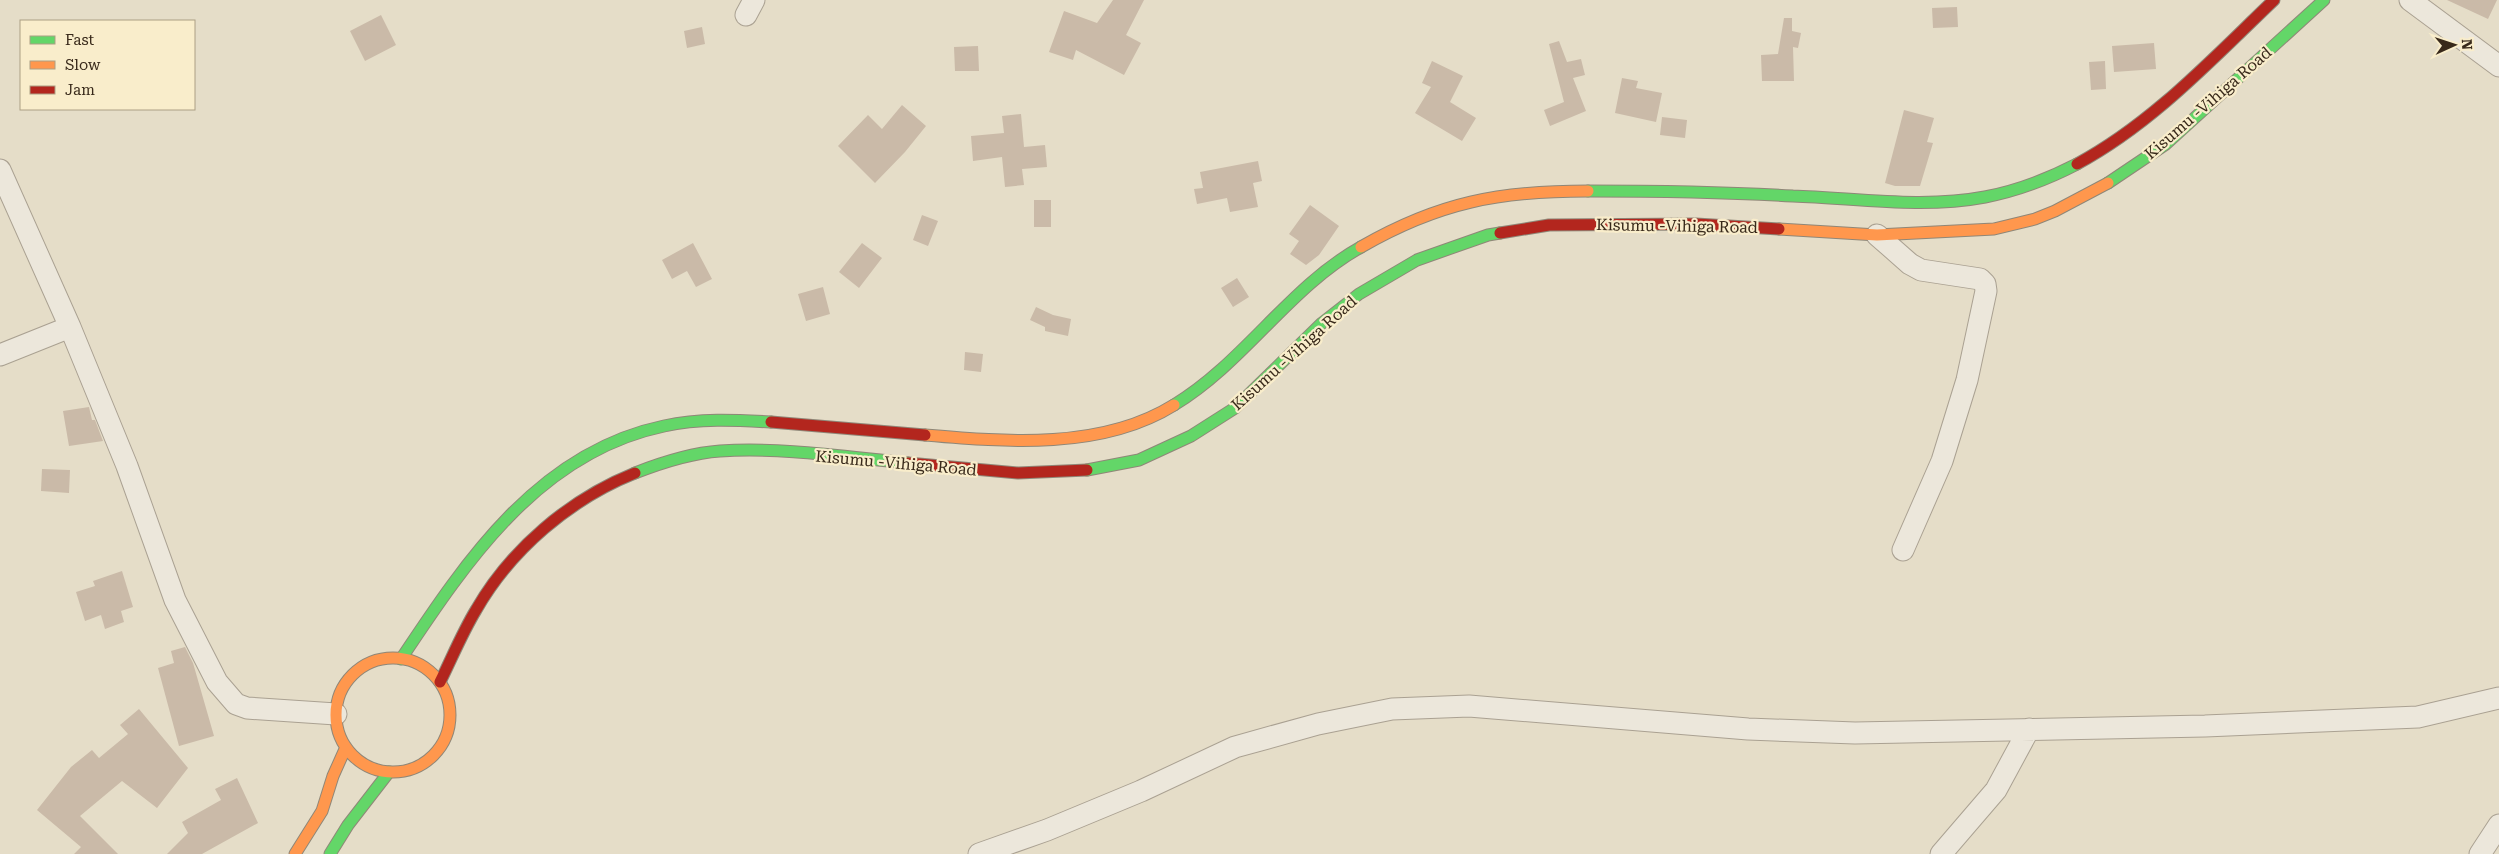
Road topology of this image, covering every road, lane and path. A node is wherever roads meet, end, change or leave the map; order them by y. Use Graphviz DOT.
graph roads {
  1 [pos="2274,0"];
  2 [pos="2324,0"];
  3 [pos="2410,0"];
  4 [pos="2499,66"];
  5 [pos="0,170"];
  6 [pos="1876,235"];
  7 [pos="70,327"];
  8 [pos="0,355"];
  9 [pos="1903,550"];
  10 [pos="401,659"];
  11 [pos="440,682"];
  12 [pos="2499,698"];
  13 [pos="336,714"];
  14 [pos="2029,729"];
  15 [pos="346,747"];
  16 [pos="389,772"];
  17 [pos="2499,825"];
  18 [pos="295,854"];
  19 [pos="330,854"];
  20 [pos="978,854"];
  21 [pos="1942,854"];
  22 [pos="2480,854"];
  1 -- 10 [label="highway, Kisumu -Vihiga Road"];
  2 -- 6 [label="highway, Kisumu -Vihiga Road"];
  3 -- 4 [label="street"];
  5 -- 7 [label="street"];
  6 -- 9 [label="street"];
  6 -- 11 [label="highway, Kisumu -Vihiga Road"];
  7 -- 8 [label="street"];
  7 -- 13 [label="street"];
  10 -- 11 [label="highway"];
  10 -- 13 [label="highway"];
  11 -- 16 [label="highway"];
  12 -- 14 [label="street"];
  13 -- 15 [label="highway"];
  14 -- 20 [label="street"];
  14 -- 21 [label="street"];
  15 -- 16 [label="highway"];
  15 -- 18 [label="highway"];
  16 -- 19 [label="highway"];
  17 -- 22 [label="street"];
}
